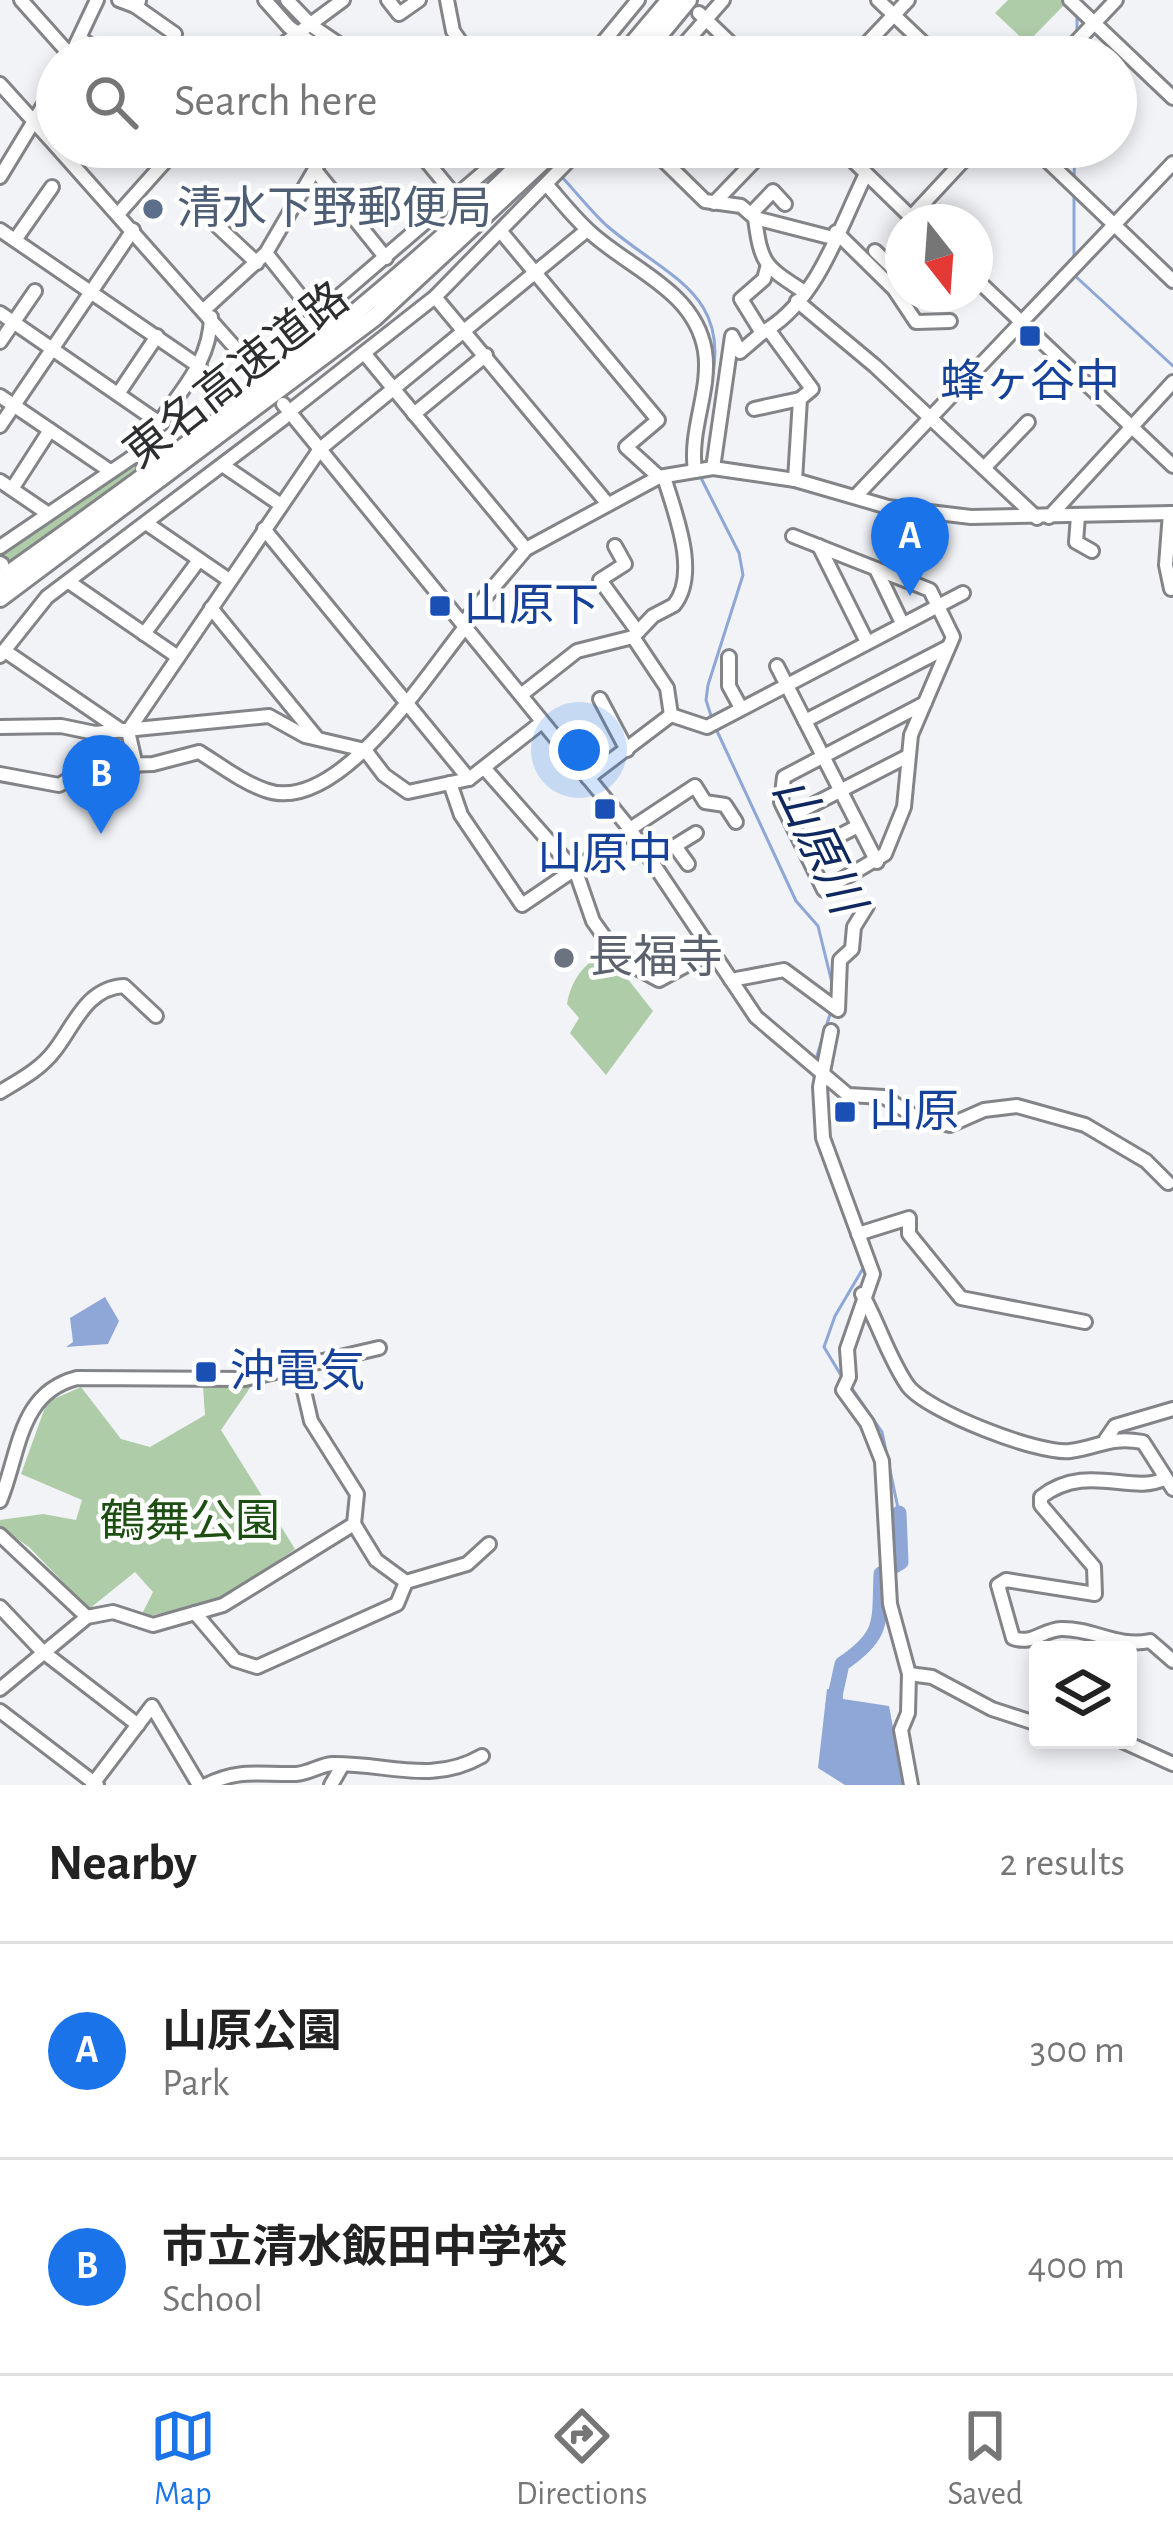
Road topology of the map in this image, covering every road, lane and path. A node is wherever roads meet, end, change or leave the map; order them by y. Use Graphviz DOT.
graph roads {
  1 [pos="21,0"];
  2 [pos="97,0"];
  3 [pos="119,0"];
  4 [pos="266,0"];
  5 [pos="287,0"];
  6 [pos="343,0"];
  7 [pos="388,0"];
  8 [pos="419,0"];
  9 [pos="447,0"];
  10 [pos="638,0"];
  11 [pos="670,0"];
  12 [pos="723,0"];
  13 [pos="878,0"];
  14 [pos="908,0"];
  15 [pos="1070,0"];
  16 [pos="1116,0"];
  17 [pos="137,3"];
  18 [pos="698,12"];
  19 [pos="893,15"];
  20 [pos="1094,23"];
  21 [pos="305,30"];
  22 [pos="175,34"];
  23 [pos="53,36"];
  24 [pos="81,36"];
  25 [pos="296,36"];
  26 [pos="311,36"];
  27 [pos="317,36"];
  28 [pos="456,36"];
  29 [pos="608,36"];
  30 [pos="640,36"];
  31 [pos="668,36"];
  32 [pos="723,36"];
  33 [pos="874,36"];
  34 [pos="916,36"];
  35 [pos="1081,36"];
  36 [pos="1108,36"];
  37 [pos="1137,64"];
  38 [pos="2,90"];
  39 [pos="1173,98"];
  40 [pos="35,124"];
  41 [pos="1173,163"];
  42 [pos="76,168"];
  43 [pos="159,168"];
  44 [pos="432,168"];
  45 [pos="489,168"];
  46 [pos="516,168"];
  47 [pos="535,168"];
  48 [pos="562,168"];
  49 [pos="674,168"];
  50 [pos="748,168"];
  51 [pos="860,168"];
  52 [pos="958,168"];
  53 [pos="1055,168"];
  54 [pos="315,170"];
  55 [pos="866,174"];
  56 [pos="0,177"];
  57 [pos="547,184"];
  58 [pos="52,187"];
  59 [pos="456,197"];
  60 [pos="714,203"];
  61 [pos="785,204"];
  62 [pos="898,204"];
  63 [pos="927,204"];
  64 [pos="118,213"];
  65 [pos="753,216"];
  66 [pos="212,221"];
  67 [pos="1114,225"];
  68 [pos="0,230"];
  69 [pos="133,230"];
  70 [pos="587,230"];
  71 [pos="502,232"];
  72 [pos="834,235"];
  73 [pos="15,240"];
  74 [pos="875,251"];
  75 [pos="262,258"];
  76 [pos="386,258"];
  77 [pos="885,264"];
  78 [pos="767,268"];
  79 [pos="536,273"];
  80 [pos="885,273"];
  81 [pos="1173,280"];
  82 [pos="885,288"];
  83 [pos="875,290"];
  84 [pos="35,291"];
  85 [pos="92,291"];
  86 [pos="434,292"];
  87 [pos="993,295"];
  88 [pos="800,296"];
  89 [pos="209,310"];
  90 [pos="912,312"];
  91 [pos="0,313"];
  92 [pos="317,317"];
  93 [pos="950,321"];
  94 [pos="1021,321"];
  95 [pos="14,322"];
  96 [pos="466,331"];
  97 [pos="765,332"];
  98 [pos="157,336"];
  99 [pos="0,342"];
  100 [pos="209,345"];
  101 [pos="53,349"];
  102 [pos="364,353"];
  103 [pos="486,355"];
  104 [pos="200,367"];
  105 [pos="261,374"];
  106 [pos="1173,382"];
  107 [pos="393,389"];
  108 [pos="118,394"];
  109 [pos="0,396"];
  110 [pos="800,400"];
  111 [pos="14,406"];
  112 [pos="285,407"];
  113 [pos="754,410"];
  114 [pos="414,414"];
  115 [pos="930,416"];
  116 [pos="1028,422"];
  117 [pos="161,424"];
  118 [pos="1130,425"];
  119 [pos="0,426"];
  120 [pos="50,430"];
  121 [pos="321,449"];
  122 [pos="1173,465"];
  123 [pos="224,466"];
  124 [pos="713,468"];
  125 [pos="984,468"];
  126 [pos="110,471"];
  127 [pos="695,471"];
  128 [pos="661,477"];
  129 [pos="796,480"];
  130 [pos="6,485"];
  131 [pos="855,497"];
  132 [pos="607,503"];
  133 [pos="148,505"];
  134 [pos="280,505"];
  135 [pos="46,513"];
  136 [pos="1172,513"];
  137 [pos="1078,516"];
  138 [pos="1043,518"];
  139 [pos="147,522"];
  140 [pos="264,529"];
  141 [pos="793,536"];
  142 [pos="615,546"];
  143 [pos="818,546"];
  144 [pos="0,547"];
  145 [pos="526,550"];
  146 [pos="1092,551"];
  147 [pos="199,560"];
  148 [pos="1,569"];
  149 [pos="876,569"];
  150 [pos="229,580"];
  151 [pos="68,582"];
  152 [pos="1171,589"];
  153 [pos="963,593"];
  154 [pos="0,598"];
  155 [pos="938,605"];
  156 [pos="211,608"];
  157 [pos="902,623"];
  158 [pos="464,624"];
  159 [pos="144,634"];
  160 [pos="635,634"];
  161 [pos="867,642"];
  162 [pos="949,646"];
  163 [pos="3,653"];
  164 [pos="178,656"];
  165 [pos="729,658"];
  166 [pos="777,666"];
  167 [pos="786,685"];
  168 [pos="521,695"];
  169 [pos="600,699"];
  170 [pos="405,700"];
  171 [pos="925,703"];
  172 [pos="741,708"];
  173 [pos="671,715"];
  174 [pos="805,721"];
  175 [pos="542,722"];
  176 [pos="0,727"];
  177 [pos="125,731"];
  178 [pos="318,739"];
  179 [pos="364,750"];
  180 [pos="627,750"];
  181 [pos="823,756"];
  182 [pos="908,756"];
  183 [pos="136,766"];
  184 [pos="486,770"];
  185 [pos="0,774"];
  186 [pos="588,778"];
  187 [pos="469,779"];
  188 [pos="450,783"];
  189 [pos="841,790"];
  190 [pos="789,817"];
  191 [pos="736,822"];
  192 [pos="859,826"];
  193 [pos="630,830"];
  194 [pos="696,833"];
  195 [pos="675,846"];
  196 [pos="806,853"];
  197 [pos="648,855"];
  198 [pos="877,862"];
  199 [pos="688,864"];
  200 [pos="577,872"];
  201 [pos="867,906"];
  202 [pos="712,951"];
  203 [pos="731,980"];
  204 [pos="156,1016"];
  205 [pos="831,1031"];
  206 [pos="816,1068"];
  207 [pos="0,1092"];
  208 [pos="1168,1183"];
  209 [pos="858,1234"];
  210 [pos="862,1294"];
  211 [pos="1085,1322"];
  212 [pos="379,1348"];
  213 [pos="299,1369"];
  214 [pos="1173,1409"];
  215 [pos="1106,1439"];
  216 [pos="1169,1484"];
  217 [pos="0,1501"];
  218 [pos="354,1524"];
  219 [pos="0,1535"];
  220 [pos="489,1544"];
  221 [pos="406,1582"];
  222 [pos="0,1607"];
  223 [pos="194,1613"];
  224 [pos="86,1616"];
  225 [pos="42,1652"];
  226 [pos="1173,1661"];
  227 [pos="909,1674"];
  228 [pos="0,1689"];
  229 [pos="0,1712"];
  230 [pos="1029,1721"];
  231 [pos="138,1725"];
  232 [pos="1137,1748"];
  233 [pos="482,1756"];
  234 [pos="1173,1764"];
  235 [pos="342,1766"];
  236 [pos="236,1779"];
  237 [pos="288,1780"];
  238 [pos="95,1784"];
  239 [pos="203,1785"];
  240 [pos="331,1785"];
  241 [pos="911,1785"];
  1 -- 23 [label="street"];
  2 -- 24 [label="street"];
  3 -- 17 [label="street"];
  4 -- 21 [label="street"];
  5 -- 21 [label="street"];
  6 -- 21 [label="street"];
  7 -- 8 [label="street"];
  9 -- 28 [label="street"];
  10 -- 29 [label="street"];
  11 -- 30 [label="highway"];
  12 -- 18 [label="street"];
  13 -- 19 [label="street"];
  14 -- 19 [label="street"];
  15 -- 20 [label="street"];
  16 -- 20 [label="street"];
  17 -- 22 [label="street"];
  18 -- 31 [label="highway"];
  18 -- 32 [label="street"];
  19 -- 33 [label="street"];
  19 -- 34 [label="street"];
  20 -- 35 [label="street"];
  20 -- 36 [label="street"];
  21 -- 25 [label="street"];
  21 -- 26 [label="street"];
  21 -- 27 [label="street"];
  37 -- 39 [label="street"];
  38 -- 40 [label="street"];
  40 -- 56 [label="street"];
  41 -- 67 [label="street"];
  42 -- 64 [label="street"];
  43 -- 64 [label="street"];
  44 -- 59 [label="street"];
  45 -- 59 [label="street"];
  46 -- 148 [label="highway, 東名高速道路"];
  47 -- 154 [label="highway, 東名高速道路"];
  48 -- 57 [label="street"];
  49 -- 60 [label="street"];
  50 -- 60 [label="street"];
  51 -- 55 [label="street"];
  52 -- 63 [label="street"];
  53 -- 67 [label="street"];
  54 -- 75 [label="street"];
  54 -- 76 [label="street"];
  55 -- 62 [label="street"];
  55 -- 72 [label="street"];
  57 -- 70 [label="street"];
  57 -- 71 [label="street"];
  58 -- 73 [label="street"];
  59 -- 76 [label="street"];
  60 -- 65 [label="street"];
  61 -- 65 [label="street"];
  64 -- 69 [label="street"];
  65 -- 72 [label="street"];
  65 -- 78 [label="street"];
  66 -- 75 [label="street"];
  67 -- 81 [label="street"];
  67 -- 94 [label="street"];
  68 -- 73 [label="street"];
  69 -- 85 [label="street"];
  69 -- 89 [label="street"];
  70 -- 79 [label="street"];
  70 -- 127 [label="street"];
  71 -- 79 [label="street"];
  71 -- 86 [label="street"];
  72 -- 80 [label="street"];
  72 -- 88 [label="street"];
  73 -- 85 [label="street"];
  74 -- 77 [label="street"];
  75 -- 89 [label="street"];
  75 -- 92 [label="street"];
  76 -- 92 [label="street"];
  78 -- 88 [label="street"];
  78 -- 97 [label="street"];
  79 -- 96 [label="street"];
  79 -- 128 [label="street"];
  82 -- 83 [label="street"];
  84 -- 95 [label="street"];
  85 -- 98 [label="street"];
  85 -- 101 [label="street"];
  86 -- 96 [label="street"];
  86 -- 102 [label="street"];
  87 -- 94 [label="street"];
  88 -- 97 [label="street"];
  88 -- 115 [label="street"];
  89 -- 100 [label="street"];
  89 -- 105 [label="street"];
  90 -- 93 [label="street"];
  91 -- 95 [label="street"];
  92 -- 105 [label="street"];
  94 -- 115 [label="street"];
  94 -- 118 [label="street"];
  95 -- 99 [label="street"];
  95 -- 101 [label="street"];
  96 -- 103 [label="street"];
  96 -- 107 [label="street"];
  97 -- 110 [label="street"];
  97 -- 124 [label="street"];
  98 -- 104 [label="street"];
  98 -- 108 [label="street"];
  100 -- 104 [label="street"];
  100 -- 105 [label="street"];
  101 -- 108 [label="street"];
  101 -- 111 [label="street"];
  102 -- 107 [label="street"];
  102 -- 112 [label="street"];
  103 -- 114 [label="street"];
  103 -- 132 [label="street"];
  104 -- 117 [label="street"];
  106 -- 118 [label="street"];
  107 -- 114 [label="street"];
  107 -- 121 [label="street"];
  108 -- 117 [label="street"];
  109 -- 111 [label="street"];
  110 -- 113 [label="street"];
  110 -- 129 [label="street"];
  111 -- 119 [label="street"];
  111 -- 120 [label="street"];
  112 -- 121 [label="street"];
  112 -- 123 [label="street"];
  114 -- 145 [label="street"];
  115 -- 125 [label="street"];
  115 -- 131 [label="street"];
  116 -- 125 [label="street"];
  117 -- 126 [label="street"];
  118 -- 122 [label="street"];
  118 -- 138 [label="street"];
  120 -- 126 [label="street"];
  120 -- 130 [label="street"];
  121 -- 134 [label="street"];
  121 -- 158 [label="street"];
  123 -- 134 [label="street"];
  123 -- 139 [label="street"];
  124 -- 127 [label="street"];
  124 -- 129 [label="street"];
  125 -- 138 [label="street"];
  126 -- 135 [label="street"];
  127 -- 128 [label="street"];
  128 -- 132 [label="street"];
  128 -- 160 [label="street"];
  129 -- 131 [label="street"];
  130 -- 135 [label="street"];
  131 -- 138 [label="street"];
  132 -- 145 [label="street"];
  133 -- 139 [label="street"];
  134 -- 140 [label="street"];
  135 -- 144 [label="street"];
  136 -- 137 [label="street"];
  136 -- 152 [label="street"];
  137 -- 138 [label="street"];
  137 -- 146 [label="street"];
  139 -- 147 [label="street"];
  139 -- 151 [label="street"];
  140 -- 150 [label="street"];
  140 -- 170 [label="street"];
  141 -- 143 [label="street"];
  142 -- 160 [label="street"];
  143 -- 149 [label="street"];
  143 -- 161 [label="street"];
  145 -- 158 [label="street"];
  147 -- 150 [label="street"];
  147 -- 159 [label="street"];
  149 -- 155 [label="street"];
  149 -- 157 [label="street"];
  150 -- 156 [label="street"];
  151 -- 159 [label="street"];
  151 -- 163 [label="street"];
  153 -- 155 [label="street"];
  155 -- 157 [label="street"];
  155 -- 162 [label="street"];
  156 -- 164 [label="street"];
  156 -- 178 [label="street"];
  157 -- 161 [label="street"];
  158 -- 168 [label="street"];
  158 -- 170 [label="street"];
  159 -- 164 [label="street"];
  160 -- 168 [label="street"];
  160 -- 173 [label="street"];
  161 -- 167 [label="street"];
  162 -- 171 [label="street"];
  162 -- 174 [label="street"];
  163 -- 177 [label="street"];
  164 -- 177 [label="street"];
  165 -- 172 [label="street"];
  166 -- 167 [label="street"];
  167 -- 172 [label="street"];
  167 -- 174 [label="street"];
  168 -- 175 [label="street"];
  169 -- 180 [label="street"];
  170 -- 179 [label="street"];
  170 -- 187 [label="street"];
  171 -- 181 [label="street"];
  171 -- 182 [label="street"];
  172 -- 173 [label="street"];
  173 -- 180 [label="street"];
  174 -- 181 [label="street"];
  175 -- 184 [label="street"];
  175 -- 186 [label="street"];
  176 -- 177 [label="street"];
  177 -- 178 [label="street"];
  177 -- 183 [label="street"];
  178 -- 179 [label="street"];
  179 -- 183 [label="street"];
  179 -- 188 [label="street"];
  180 -- 186 [label="street"];
  181 -- 189 [label="street"];
  181 -- 190 [label="street"];
  182 -- 189 [label="street"];
  182 -- 198 [label="street"];
  183 -- 185 [label="street"];
  184 -- 187 [label="street"];
  184 -- 200 [label="street"];
  186 -- 193 [label="street"];
  187 -- 188 [label="street"];
  188 -- 200 [label="street"];
  189 -- 190 [label="street"];
  189 -- 192 [label="street"];
  190 -- 196 [label="street"];
  191 -- 193 [label="street"];
  192 -- 196 [label="street"];
  192 -- 198 [label="street"];
  193 -- 197 [label="street"];
  193 -- 200 [label="street"];
  194 -- 195 [label="street"];
  195 -- 197 [label="street"];
  195 -- 199 [label="street"];
  196 -- 198 [label="street"];
  197 -- 202 [label="street"];
  200 -- 202 [label="street"];
  201 -- 203 [label="street"];
  202 -- 203 [label="street"];
  203 -- 206 [label="street"];
  204 -- 207 [label="street"];
  205 -- 206 [label="street"];
  206 -- 208 [label="street"];
  206 -- 209 [label="street"];
  209 -- 210 [label="street"];
  209 -- 211 [label="street"];
  210 -- 215 [label="street"];
  210 -- 227 [label="street"];
  212 -- 213 [label="street"];
  213 -- 217 [label="street"];
  213 -- 218 [label="street"];
  214 -- 215 [label="street"];
  215 -- 216 [label="street"];
  216 -- 226 [label="street"];
  218 -- 221 [label="street"];
  218 -- 223 [label="street"];
  219 -- 224 [label="street"];
  220 -- 221 [label="street"];
  221 -- 223 [label="street"];
  222 -- 225 [label="street"];
  223 -- 224 [label="street"];
  224 -- 225 [label="street"];
  225 -- 228 [label="street"];
  225 -- 231 [label="street"];
  227 -- 230 [label="street"];
  227 -- 241 [label="street"];
  229 -- 238 [label="street"];
  231 -- 238 [label="street"];
  231 -- 239 [label="street"];
  232 -- 234 [label="street"];
  233 -- 235 [label="street"];
  235 -- 237 [label="street"];
  235 -- 240 [label="street"];
  236 -- 237 [label="street"];
  236 -- 239 [label="street"];
}
